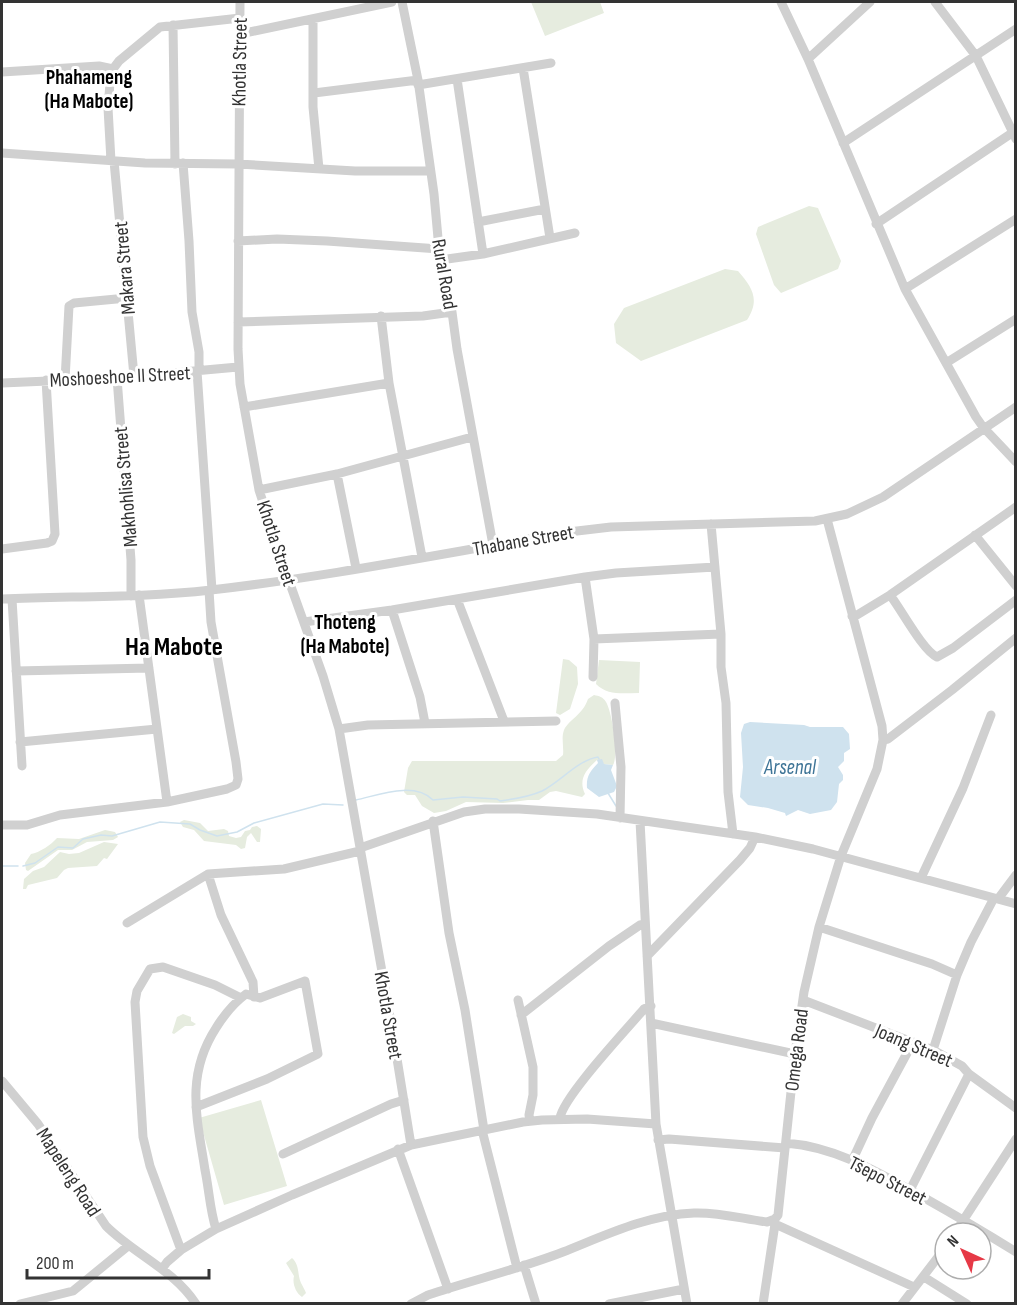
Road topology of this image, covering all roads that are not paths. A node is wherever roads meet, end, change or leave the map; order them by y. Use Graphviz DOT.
graph roads {
  1 [pos="240,2"];
  2 [pos="392,2"];
  3 [pos="402,2"];
  4 [pos="781,2"];
  5 [pos="870,2"];
  6 [pos="935,2"];
  7 [pos="240,18"];
  8 [pos="313,20"];
  9 [pos="173,25"];
  10 [pos="1016,29"];
  11 [pos="240,34"];
  12 [pos="976,56"];
  13 [pos="808,59"];
  14 [pos="551,63"];
  15 [pos="523,68"];
  16 [pos="113,69"];
  17 [pos="2,72"];
  18 [pos="457,79"];
  19 [pos="418,82"];
  20 [pos="314,93"];
  21 [pos="1016,110"];
  22 [pos="1005,116"];
  23 [pos="1014,136"];
  24 [pos="843,143"];
  25 [pos="2,153"];
  26 [pos="113,161"];
  27 [pos="179,164"];
  28 [pos="238,164"];
  29 [pos="319,169"];
  30 [pos="430,171"];
  31 [pos="545,209"];
  32 [pos="1016,219"];
  33 [pos="478,222"];
  34 [pos="876,224"];
  35 [pos="575,233"];
  36 [pos="550,238"];
  37 [pos="238,241"];
  38 [pos="483,254"];
  39 [pos="439,255"];
  40 [pos="905,290"];
  41 [pos="128,298"];
  42 [pos="452,312"];
  43 [pos="381,316"];
  44 [pos="1016,319"];
  45 [pos="238,322"];
  46 [pos="946,363"];
  47 [pos="238,367"];
  48 [pos="198,371"];
  49 [pos="134,376"];
  50 [pos="117,378"];
  51 [pos="46,380"];
  52 [pos="65,380"];
  53 [pos="2,383"];
  54 [pos="388,383"];
  55 [pos="244,407"];
  56 [pos="1016,407"];
  57 [pos="983,427"];
  58 [pos="472,437"];
  59 [pos="404,457"];
  60 [pos="1016,462"];
  61 [pos="337,474"];
  62 [pos="259,490"];
  63 [pos="1016,507"];
  64 [pos="827,519"];
  65 [pos="711,524"];
  66 [pos="975,535"];
  67 [pos="493,545"];
  68 [pos="2,549"];
  69 [pos="422,557"];
  70 [pos="715,567"];
  71 [pos="356,568"];
  72 [pos="585,578"];
  73 [pos="289,581"];
  74 [pos="1016,586"];
  75 [pos="210,590"];
  76 [pos="890,595"];
  77 [pos="135,596"];
  78 [pos="2,599"];
  79 [pos="12,599"];
  80 [pos="457,599"];
  81 [pos="1016,600"];
  82 [pos="392,610"];
  83 [pos="852,616"];
  84 [pos="304,622"];
  85 [pos="721,634"];
  86 [pos="1016,638"];
  87 [pos="594,639"];
  88 [pos="149,668"];
  89 [pos="16,671"];
  90 [pos="593,677"];
  91 [pos="615,703"];
  92 [pos="990,715"];
  93 [pos="504,721"];
  94 [pos="556,721"];
  95 [pos="425,723"];
  96 [pos="157,729"];
  97 [pos="339,729"];
  98 [pos="883,740"];
  99 [pos="20,742"];
  100 [pos="22,766"];
  101 [pos="167,802"];
  102 [pos="620,819"];
  103 [pos="433,821"];
  104 [pos="640,821"];
  105 [pos="2,825"];
  106 [pos="733,834"];
  107 [pos="755,837"];
  108 [pos="360,849"];
  109 [pos="841,856"];
  110 [pos="208,874"];
  111 [pos="1016,875"];
  112 [pos="921,878"];
  113 [pos="996,898"];
  114 [pos="1016,904"];
  115 [pos="127,922"];
  116 [pos="645,924"];
  117 [pos="819,927"];
  118 [pos="647,956"];
  119 [pos="957,975"];
  120 [pos="254,997"];
  121 [pos="241,998"];
  122 [pos="519,1000"];
  123 [pos="803,1000"];
  124 [pos="651,1006"];
  125 [pos="521,1015"];
  126 [pos="651,1023"];
  127 [pos="913,1042"];
  128 [pos="933,1050"];
  129 [pos="795,1054"];
  130 [pos="969,1074"];
  131 [pos="2,1081"];
  132 [pos="404,1100"];
  133 [pos="196,1107"];
  134 [pos="1016,1108"];
  135 [pos="560,1118"];
  136 [pos="530,1121"];
  137 [pos="656,1124"];
  138 [pos="483,1130"];
  139 [pos="1016,1139"];
  140 [pos="658,1140"];
  141 [pos="411,1145"];
  142 [pos="785,1145"];
  143 [pos="398,1149"];
  144 [pos="283,1155"];
  145 [pos="853,1159"];
  146 [pos="910,1190"];
  147 [pos="670,1215"];
  148 [pos="964,1220"];
  149 [pos="773,1222"];
  150 [pos="216,1229"];
  151 [pos="128,1246"];
  152 [pos="181,1250"];
  153 [pos="1016,1252"];
  154 [pos="933,1265"];
  155 [pos="521,1266"];
  156 [pos="162,1269"];
  157 [pos="924,1277"];
  158 [pos="914,1287"];
  159 [pos="448,1289"];
  160 [pos="684,1289"];
  161 [pos="429,1299"];
  162 [pos="20,1304"];
  163 [pos="196,1304"];
  164 [pos="411,1304"];
  165 [pos="536,1304"];
  166 [pos="609,1304"];
  167 [pos="687,1304"];
  168 [pos="763,1304"];
  169 [pos="902,1304"];
  170 [pos="967,1304"];
  1 -- 7 [label="street, Khotla Street"];
  2 -- 8 [label="street"];
  3 -- 19 [label="street, Rural Road"];
  4 -- 13 [label="street"];
  5 -- 13 [label="street"];
  6 -- 12 [label="street"];
  7 -- 9 [label="street"];
  7 -- 11 [label="street, Khotla Street"];
  8 -- 11 [label="street"];
  8 -- 20 [label="street"];
  9 -- 16 [label="street"];
  9 -- 27 [label="street"];
  10 -- 12 [label="street"];
  11 -- 28 [label="street, Khotla Street"];
  12 -- 22 [label="street"];
  12 -- 24 [label="street"];
  13 -- 24 [label="street"];
  14 -- 15 [label="street"];
  15 -- 18 [label="street"];
  15 -- 31 [label="street"];
  16 -- 17 [label="street"];
  16 -- 26 [label="street, Makara Street"];
  18 -- 19 [label="street"];
  18 -- 33 [label="street"];
  19 -- 20 [label="street"];
  19 -- 30 [label="street, Rural Road"];
  20 -- 29 [label="street"];
  21 -- 22 [label="street"];
  22 -- 23 [label="street"];
  23 -- 34 [label="street"];
  24 -- 34 [label="street"];
  25 -- 26 [label="street"];
  26 -- 27 [label="street"];
  26 -- 41 [label="street, Makara Street"];
  27 -- 28 [label="street"];
  27 -- 48 [label="street"];
  28 -- 29 [label="street"];
  28 -- 37 [label="street, Khotla Street"];
  29 -- 30 [label="street"];
  30 -- 39 [label="street, Rural Road"];
  31 -- 33 [label="street"];
  31 -- 36 [label="street"];
  32 -- 40 [label="street"];
  33 -- 38 [label="street"];
  34 -- 40 [label="street"];
  35 -- 36 [label="street"];
  36 -- 38 [label="street"];
  37 -- 39 [label="street"];
  37 -- 45 [label="street, Khotla Street"];
  38 -- 39 [label="street"];
  39 -- 42 [label="street, Rural Road"];
  40 -- 46 [label="street"];
  41 -- 49 [label="street, Makara Street"];
  41 -- 52 [label="street"];
  42 -- 43 [label="street"];
  42 -- 58 [label="street, Rural Road"];
  43 -- 45 [label="street"];
  43 -- 54 [label="street"];
  44 -- 46 [label="street"];
  45 -- 47 [label="street, Khotla Street"];
  46 -- 57 [label="street"];
  47 -- 48 [label="street, Moshoeshoe II Street"];
  47 -- 55 [label="street, Khotla Street"];
  48 -- 49 [label="street, Moshoeshoe II Street"];
  48 -- 75 [label="street"];
  49 -- 50 [label="street, Moshoeshoe II Street"];
  50 -- 52 [label="street, Moshoeshoe II Street"];
  50 -- 77 [label="street, Makhohlisa Street"];
  51 -- 52 [label="street, Moshoeshoe II Street"];
  51 -- 53 [label="street, Moshoeshoe II Street"];
  51 -- 68 [label="street"];
  54 -- 55 [label="street"];
  54 -- 59 [label="street"];
  55 -- 62 [label="street, Khotla Street"];
  56 -- 57 [label="street, Thabane Street"];
  57 -- 60 [label="street"];
  57 -- 64 [label="street, Thabane Street"];
  58 -- 59 [label="street"];
  58 -- 67 [label="street, Rural Road"];
  59 -- 61 [label="street"];
  59 -- 69 [label="street"];
  61 -- 62 [label="street"];
  61 -- 71 [label="street"];
  62 -- 73 [label="street, Khotla Street"];
  63 -- 66 [label="street"];
  64 -- 65 [label="street, Thabane Street"];
  64 -- 83 [label="street, Omega Road"];
  65 -- 67 [label="street, Thabane Street"];
  65 -- 70 [label="street"];
  66 -- 74 [label="street"];
  66 -- 76 [label="street"];
  67 -- 69 [label="street, Thabane Street"];
  69 -- 71 [label="street, Thabane Street"];
  70 -- 72 [label="street"];
  70 -- 85 [label="street"];
  71 -- 73 [label="street, Thabane Street"];
  72 -- 80 [label="street"];
  72 -- 87 [label="street"];
  73 -- 75 [label="street, Thabane Street"];
  73 -- 84 [label="street, Khotla Street"];
  75 -- 77 [label="street, Thabane Street"];
  75 -- 101 [label="street"];
  76 -- 81 [label="street"];
  76 -- 83 [label="street"];
  77 -- 79 [label="street, Thabane Street"];
  77 -- 88 [label="street, Makhohlisa Street"];
  78 -- 79 [label="street, Thabane Street"];
  79 -- 89 [label="street"];
  80 -- 82 [label="street"];
  80 -- 93 [label="street"];
  82 -- 84 [label="street"];
  82 -- 95 [label="street"];
  83 -- 98 [label="street, Omega Road"];
  84 -- 97 [label="street, Khotla Street"];
  85 -- 87 [label="street"];
  85 -- 106 [label="street"];
  86 -- 98 [label="street"];
  87 -- 90 [label="street"];
  88 -- 89 [label="street"];
  88 -- 96 [label="street, Makhohlisa Street"];
  89 -- 99 [label="street"];
  91 -- 102 [label="street"];
  92 -- 112 [label="street"];
  93 -- 94 [label="street"];
  93 -- 95 [label="street"];
  95 -- 97 [label="street"];
  96 -- 99 [label="street"];
  96 -- 101 [label="street, Makhohlisa Street"];
  97 -- 108 [label="street, Khotla Street"];
  98 -- 109 [label="street, Omega Road"];
  99 -- 100 [label="street"];
  101 -- 105 [label="street"];
  102 -- 103 [label="street"];
  102 -- 104 [label="street"];
  103 -- 108 [label="street"];
  103 -- 138 [label="street"];
  104 -- 106 [label="street"];
  104 -- 116 [label="street"];
  106 -- 107 [label="street"];
  107 -- 109 [label="street"];
  107 -- 118 [label="street"];
  108 -- 110 [label="street"];
  108 -- 132 [label="street, Khotla Street"];
  109 -- 112 [label="street"];
  109 -- 117 [label="street, Omega Road"];
  110 -- 115 [label="street"];
  110 -- 120 [label="street"];
  111 -- 113 [label="street"];
  112 -- 113 [label="street"];
  113 -- 114 [label="street"];
  113 -- 119 [label="street"];
  116 -- 118 [label="street"];
  116 -- 125 [label="street"];
  117 -- 119 [label="street"];
  117 -- 123 [label="street, Omega Road"];
  118 -- 124 [label="street"];
  119 -- 128 [label="street"];
  120 -- 121 [label="street"];
  120 -- 133 [label="street"];
  121 -- 133 [label="street"];
  121 -- 152 [label="street"];
  122 -- 125 [label="street"];
  123 -- 127 [label="street, Joang Street"];
  123 -- 129 [label="street, Omega Road"];
  124 -- 126 [label="street"];
  124 -- 135 [label="street"];
  125 -- 136 [label="street"];
  126 -- 129 [label="street"];
  126 -- 137 [label="street"];
  127 -- 128 [label="street, Joang Street"];
  127 -- 145 [label="street"];
  128 -- 130 [label="street, Joang Street"];
  129 -- 142 [label="street, Omega Road"];
  130 -- 134 [label="street, Joang Street"];
  130 -- 146 [label="street"];
  131 -- 151 [label="street, Mapeleng Road"];
  132 -- 141 [label="street, Khotla Street"];
  132 -- 144 [label="street"];
  133 -- 150 [label="street"];
  135 -- 136 [label="street"];
  135 -- 137 [label="street"];
  136 -- 138 [label="street"];
  137 -- 140 [label="street"];
  138 -- 141 [label="street"];
  138 -- 155 [label="street"];
  139 -- 148 [label="street"];
  140 -- 142 [label="street, Tšepo Street"];
  140 -- 147 [label="street"];
  141 -- 143 [label="street"];
  142 -- 145 [label="street, Tšepo Street"];
  142 -- 149 [label="street, Omega Road"];
  143 -- 150 [label="street"];
  143 -- 159 [label="street"];
  145 -- 146 [label="street, Tšepo Street"];
  146 -- 148 [label="street, Tšepo Street"];
  147 -- 149 [label="street"];
  147 -- 155 [label="street"];
  147 -- 160 [label="street"];
  148 -- 153 [label="street, Tšepo Street"];
  149 -- 158 [label="street"];
  149 -- 168 [label="street, Omega Road"];
  150 -- 152 [label="street"];
  151 -- 156 [label="street, Mapeleng Road"];
  151 -- 162 [label="street"];
  152 -- 156 [label="street"];
  154 -- 157 [label="street"];
  155 -- 159 [label="street"];
  155 -- 165 [label="street"];
  156 -- 163 [label="street, Mapeleng Road"];
  157 -- 158 [label="street"];
  157 -- 170 [label="street"];
  158 -- 169 [label="street"];
  159 -- 161 [label="street"];
  160 -- 166 [label="street"];
  160 -- 167 [label="street"];
  161 -- 164 [label="street"];
}
